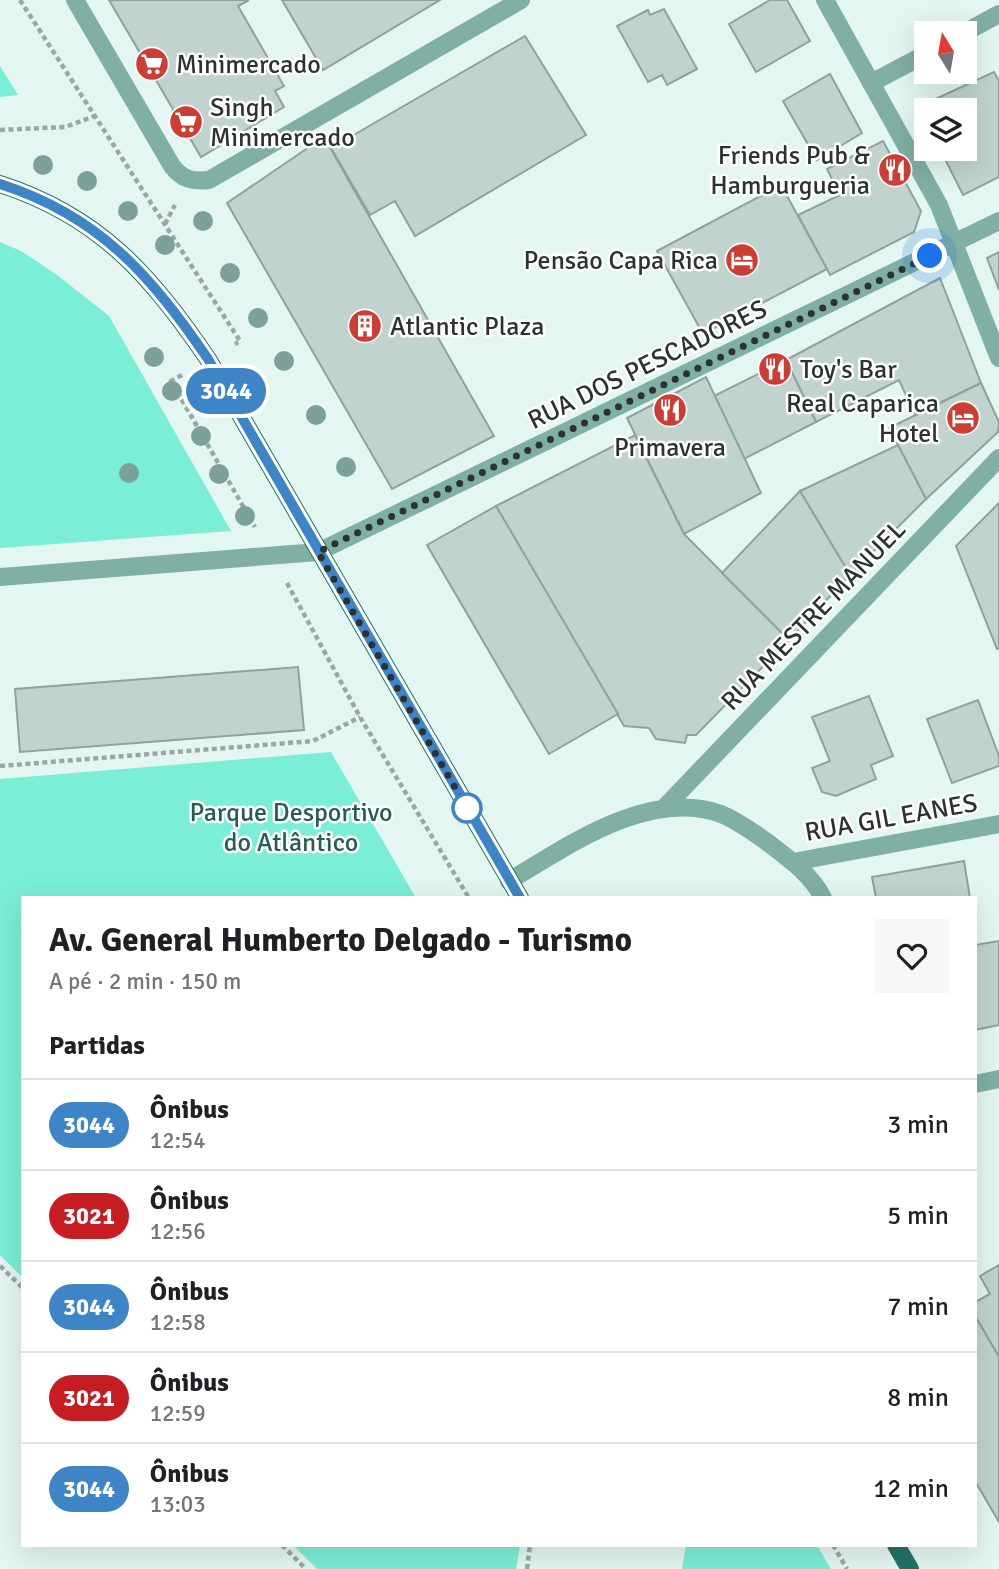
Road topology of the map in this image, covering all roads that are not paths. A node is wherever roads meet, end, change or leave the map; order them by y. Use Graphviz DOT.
graph roads {
  1 [pos="75,0"];
  2 [pos="521,0"];
  3 [pos="825,0"];
  4 [pos="999,14"];
  5 [pos="977,26"];
  6 [pos="914,60"];
  7 [pos="871,83"];
  8 [pos="0,184"];
  9 [pos="999,221"];
  10 [pos="955,244"];
  11 [pos="999,358"];
  12 [pos="999,458"];
  13 [pos="318,552"];
  14 [pos="0,577"];
  15 [pos="665,807"];
  16 [pos="999,824"];
  17 [pos="793,862"];
  18 [pos="509,881"];
  19 [pos="519,896"];
  20 [pos="822,896"];
  21 [pos="999,1079"];
  22 [pos="977,1084"];
  23 [pos="897,1547"];
  24 [pos="911,1569"];
  1 -- 2 [label="street"];
  3 -- 7 [label="street"];
  4 -- 5 [label="street"];
  6 -- 7 [label="street"];
  7 -- 10 [label="street"];
  8 -- 13 [label="main road"];
  9 -- 10 [label="street, RUA DOS PESCADORES"];
  10 -- 11 [label="street"];
  10 -- 13 [label="street, RUA DOS PESCADORES"];
  12 -- 15 [label="street, RUA MESTRE MANUEL"];
  13 -- 14 [label="street"];
  13 -- 18 [label="main road"];
  15 -- 17 [label="street"];
  15 -- 18 [label="street"];
  16 -- 17 [label="street, RUA GIL EANES"];
  17 -- 20 [label="street"];
  18 -- 19 [label="main road"];
  21 -- 22 [label="street"];
  23 -- 24 [label="main road"];
}
